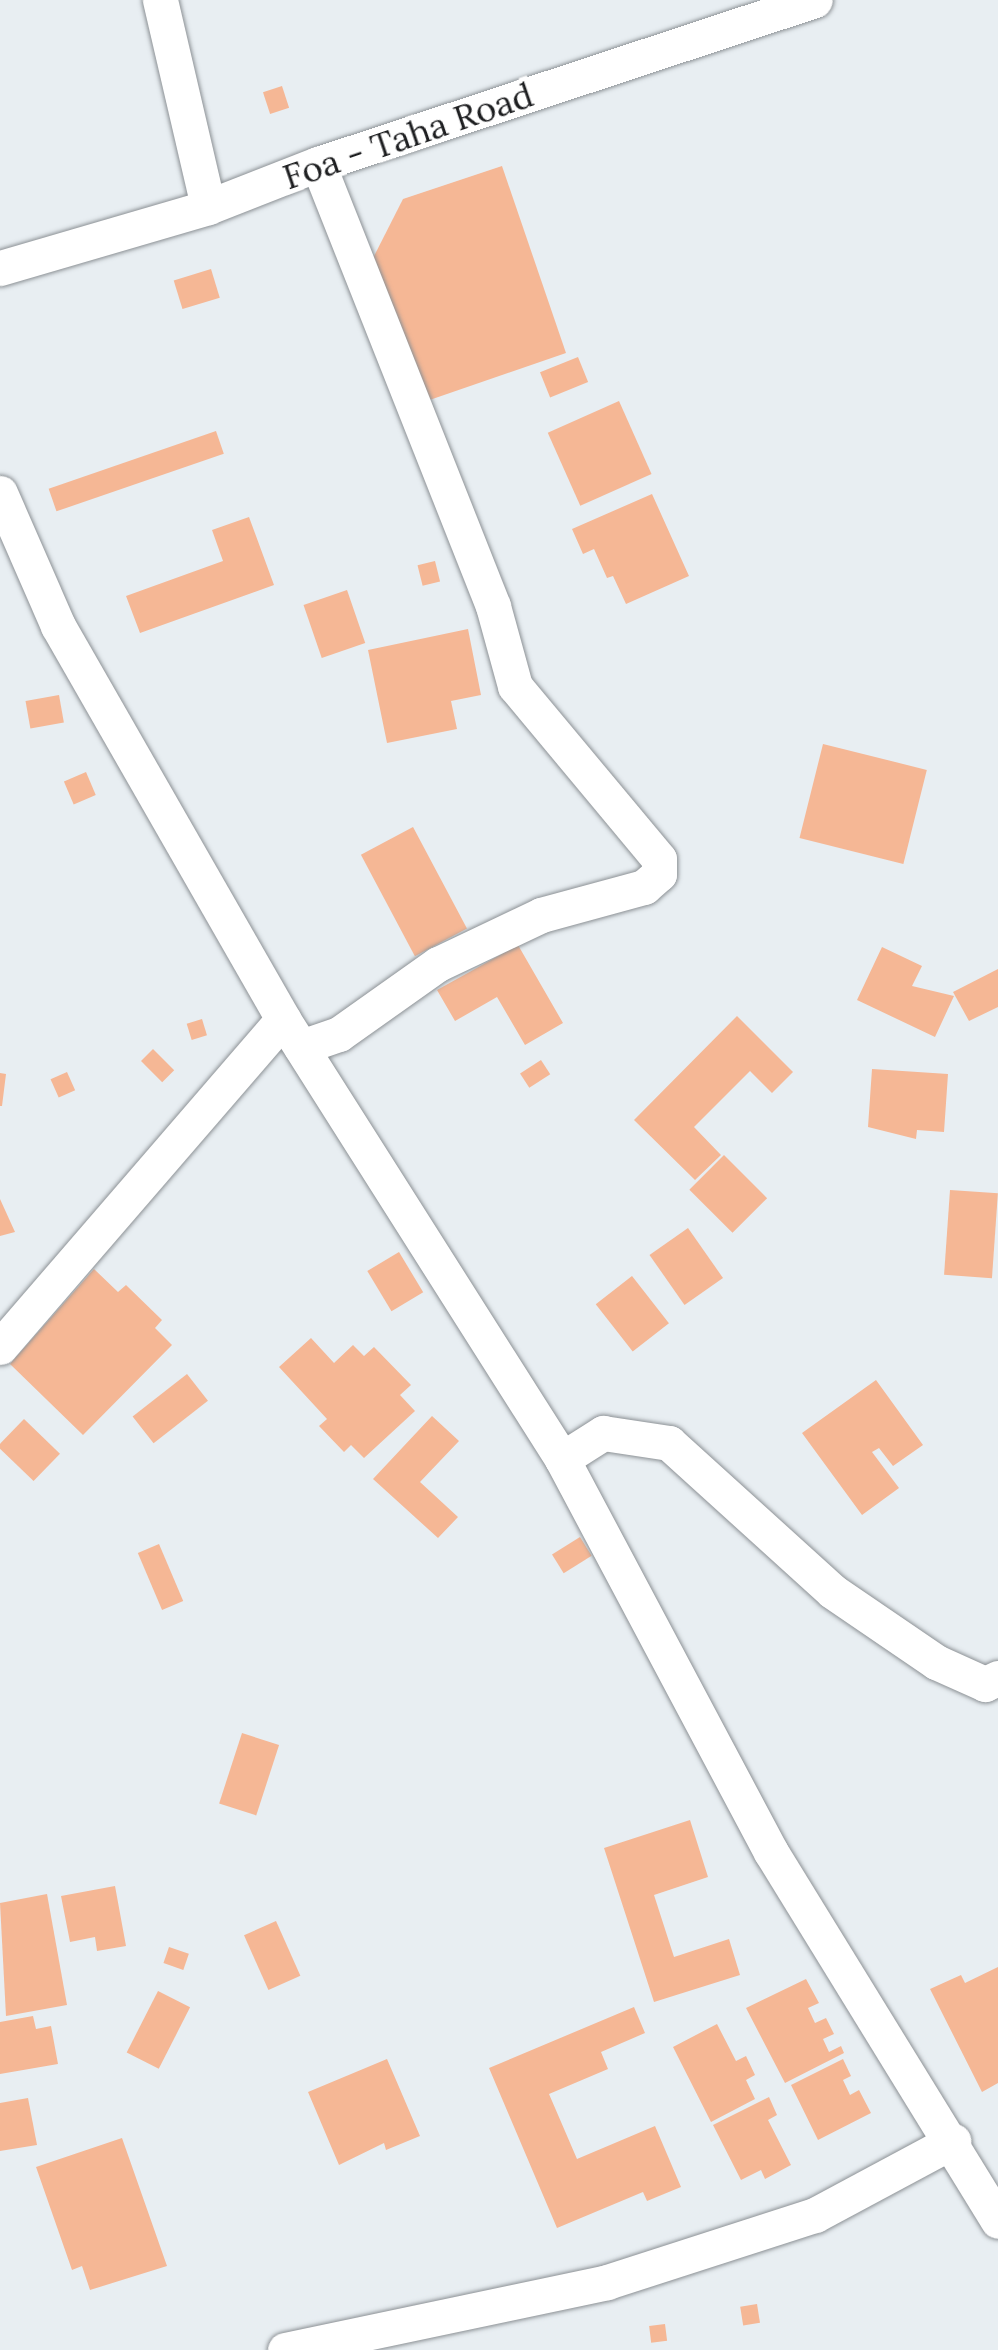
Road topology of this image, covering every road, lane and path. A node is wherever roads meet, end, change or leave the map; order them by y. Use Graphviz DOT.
graph roads {
  1 [pos="160,0"];
  2 [pos="815,0"];
  3 [pos="318,164"];
  4 [pos="208,207"];
  5 [pos="0,268"];
  6 [pos="0,493"];
  7 [pos="292,1033"];
  8 [pos="0,1348"];
  9 [pos="562,1460"];
  10 [pos="998,1678"];
  11 [pos="953,2141"];
  12 [pos="998,2222"];
  13 [pos="285,2350"];
  1 -- 4 [label="street"];
  2 -- 3 [label="street, Foa - Taha Road"];
  3 -- 4 [label="street, Foa - Taha Road"];
  3 -- 7 [label="street"];
  4 -- 5 [label="street, Foa - Taha Road"];
  6 -- 7 [label="street"];
  7 -- 8 [label="street"];
  7 -- 9 [label="street"];
  9 -- 10 [label="street"];
  9 -- 11 [label="street"];
  11 -- 12 [label="street"];
  11 -- 13 [label="street"];
}
